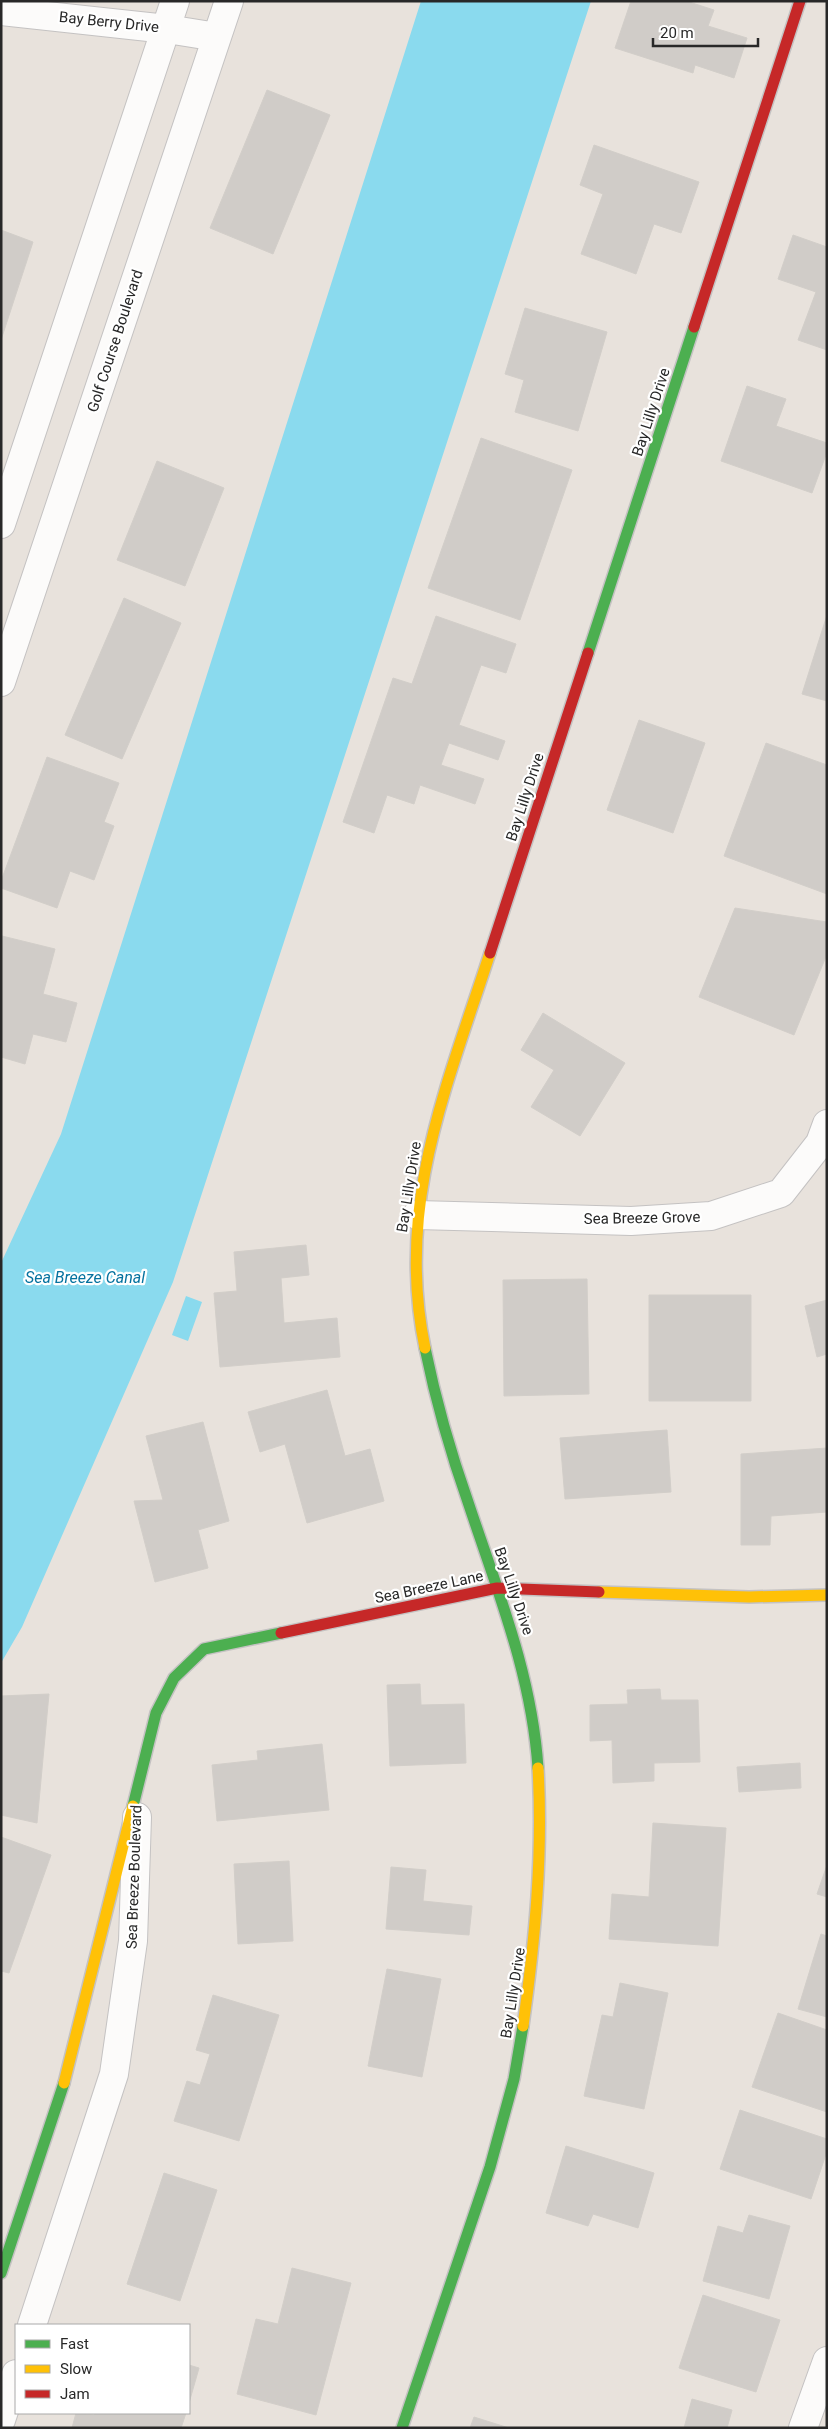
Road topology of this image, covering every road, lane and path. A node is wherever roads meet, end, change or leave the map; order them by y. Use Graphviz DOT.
graph roads {
  1 [pos="175,1"];
  2 [pos="229,1"];
  3 [pos="800,1"];
  4 [pos="1,11"];
  5 [pos="166,29"];
  6 [pos="217,37"];
  7 [pos="1,524"];
  8 [pos="1,682"];
  9 [pos="827,1124"];
  10 [pos="417,1215"];
  11 [pos="497,1588"];
  12 [pos="827,1596"];
  13 [pos="138,1793"];
  14 [pos="1,2273"];
  15 [pos="32,2324"];
  16 [pos="827,2362"];
  17 [pos="15,2377"];
  18 [pos="1,2420"];
  19 [pos="402,2428"];
  20 [pos="804,2428"];
  1 -- 5 [label="street"];
  2 -- 6 [label="street, Golf Course Boulevard"];
  3 -- 10 [label="main road, Bay Lilly Drive"];
  4 -- 5 [label="street, Bay Berry Drive"];
  5 -- 6 [label="street, Bay Berry Drive"];
  5 -- 7 [label="street"];
  6 -- 8 [label="street, Golf Course Boulevard"];
  9 -- 10 [label="street, Sea Breeze Grove"];
  10 -- 11 [label="main road, Bay Lilly Drive"];
  11 -- 12 [label="main road, Sea Breeze Lane"];
  11 -- 13 [label="main road, Sea Breeze Lane"];
  11 -- 19 [label="main road, Bay Lilly Drive"];
  13 -- 14 [label="main road, Sea Breeze Boulevard"];
  13 -- 15 [label="street, Sea Breeze Boulevard"];
  16 -- 20 [label="street"];
  17 -- 18 [label="street"];
}
